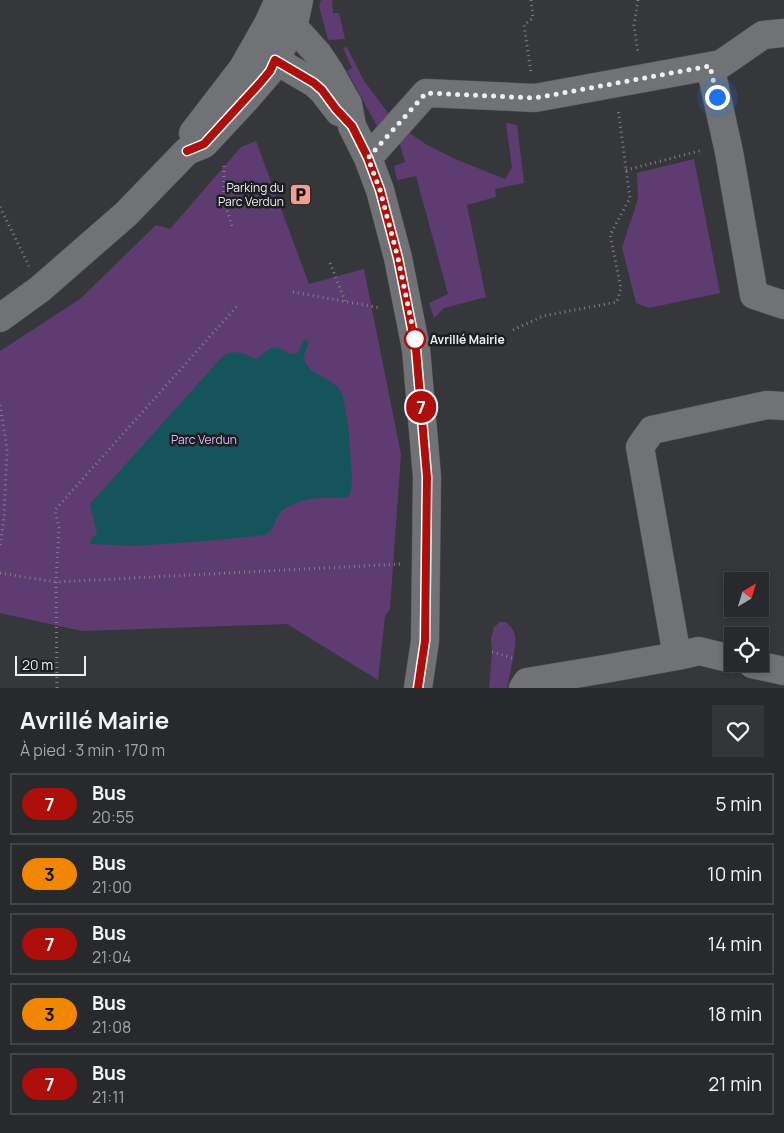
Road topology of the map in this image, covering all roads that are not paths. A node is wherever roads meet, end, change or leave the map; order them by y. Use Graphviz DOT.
graph roads {
  1 [pos="299,0"];
  2 [pos="280,17"];
  3 [pos="784,33"];
  4 [pos="264,55"];
  5 [pos="710,66"];
  6 [pos="352,126"];
  7 [pos="368,158"];
  8 [pos="784,305"];
  9 [pos="0,318"];
  10 [pos="784,406"];
  11 [pos="677,656"];
  12 [pos="724,657"];
  13 [pos="769,668"];
  14 [pos="784,672"];
  15 [pos="606,679"];
  16 [pos="784,682"];
  17 [pos="418,688"];
  18 [pos="524,688"];
  19 [pos="784,688"];
  1 -- 2 [label="street"];
  2 -- 4 [label="street"];
  2 -- 6 [label="street"];
  3 -- 5 [label="street"];
  4 -- 6 [label="street"];
  4 -- 9 [label="street"];
  5 -- 7 [label="street"];
  5 -- 8 [label="street"];
  6 -- 7 [label="street"];
  7 -- 17 [label="street"];
  10 -- 11 [label="street"];
  11 -- 12 [label="street"];
  11 -- 15 [label="street"];
  13 -- 14 [label="street"];
  15 -- 18 [label="street"];
  16 -- 19 [label="street"];
}
